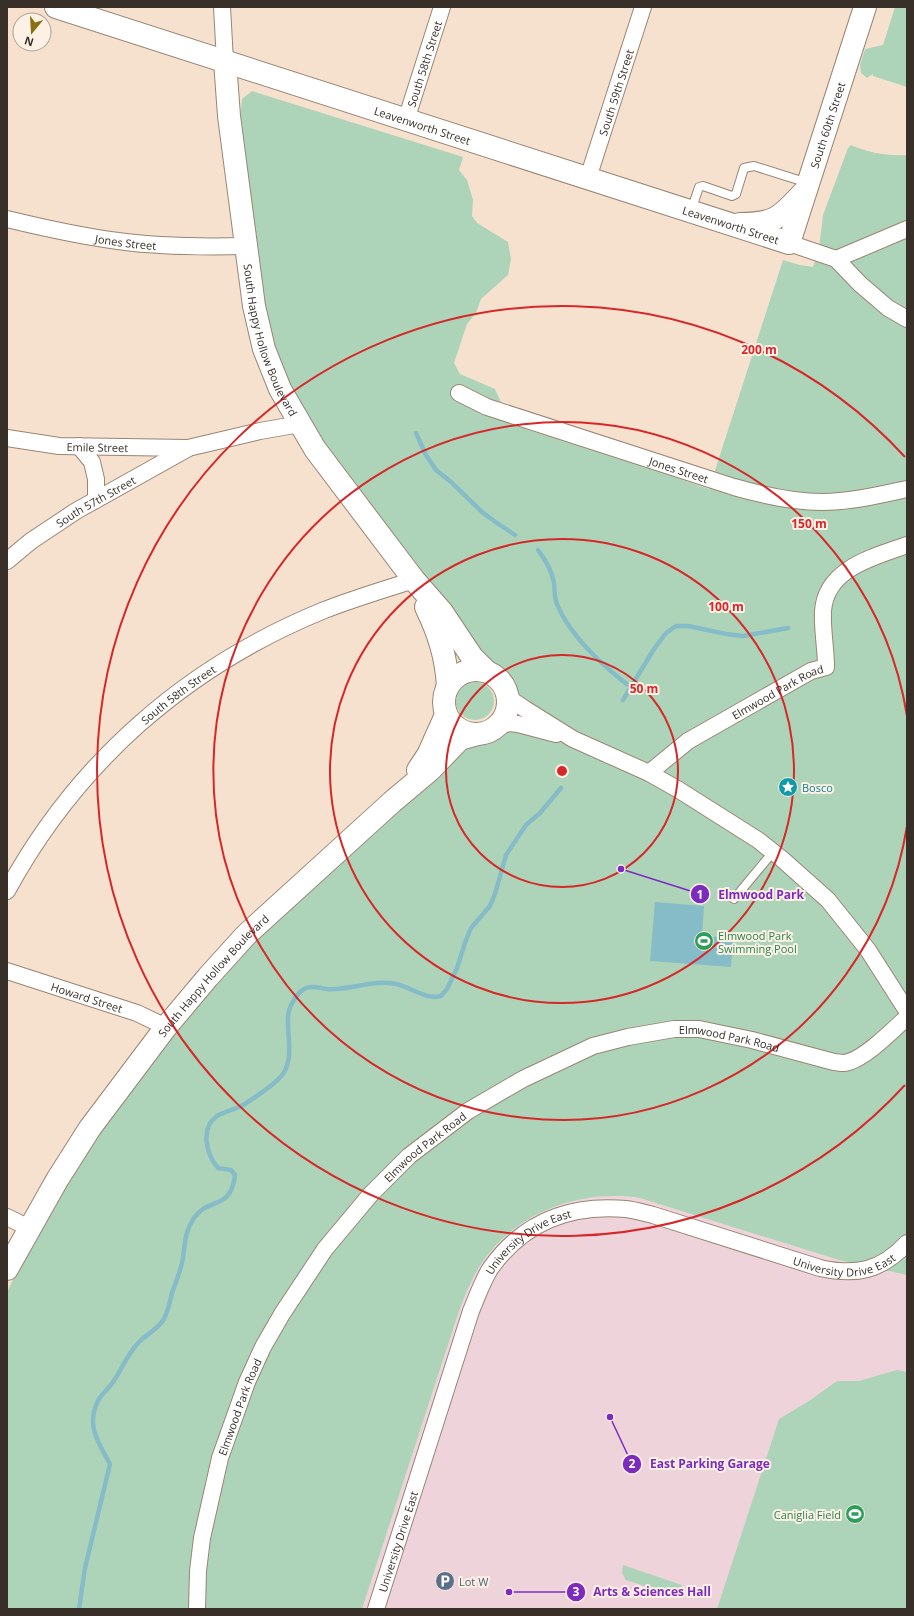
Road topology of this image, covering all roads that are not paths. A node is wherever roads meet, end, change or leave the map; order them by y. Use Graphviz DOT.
graph roads {
  1 [pos="56,7"];
  2 [pos="222,7"];
  3 [pos="442,7"];
  4 [pos="643,7"];
  5 [pos="865,7"];
  6 [pos="225,60"];
  7 [pos="406,120"];
  8 [pos="588,178"];
  9 [pos="808,186"];
  10 [pos="691,212"];
  11 [pos="7,219"];
  12 [pos="728,224"];
  13 [pos="907,229"];
  14 [pos="789,243"];
  15 [pos="246,246"];
  16 [pos="836,259"];
  17 [pos="907,319"];
  18 [pos="459,393"];
  19 [pos="300,424"];
  20 [pos="7,438"];
  21 [pos="79,446"];
  22 [pos="188,448"];
  23 [pos="907,489"];
  24 [pos="96,500"];
  25 [pos="907,545"];
  26 [pos="7,560"];
  27 [pos="414,580"];
  28 [pos="486,671"];
  29 [pos="448,686"];
  30 [pos="507,692"];
  31 [pos="446,715"];
  32 [pos="484,732"];
  33 [pos="573,739"];
  34 [pos="649,773"];
  35 [pos="392,802"];
  36 [pos="773,852"];
  37 [pos="7,891"];
  38 [pos="734,899"];
  39 [pos="7,971"];
  40 [pos="907,1012"];
  41 [pos="907,1017"];
  42 [pos="166,1027"];
  43 [pos="7,1217"];
  44 [pos="29,1228"];
  45 [pos="907,1243"];
  46 [pos="7,1269"];
  47 [pos="197,1609"];
  48 [pos="376,1609"];
  1 -- 6 [label="street, Leavenworth Street"];
  2 -- 6 [label="street"];
  3 -- 7 [label="street, South 58th Street"];
  4 -- 8 [label="street, South 59th Street"];
  5 -- 9 [label="street, South 60th Street"];
  6 -- 7 [label="street, Leavenworth Street"];
  6 -- 15 [label="street, South Happy Hollow Boulevard"];
  7 -- 8 [label="street, Leavenworth Street"];
  8 -- 10 [label="street, Leavenworth Street"];
  9 -- 10 [label="lane"];
  9 -- 12 [label="street"];
  9 -- 14 [label="street, South 60th Street"];
  10 -- 12 [label="street, Leavenworth Street"];
  11 -- 15 [label="street, Jones Street"];
  12 -- 14 [label="street, Leavenworth Street"];
  13 -- 16 [label="street"];
  14 -- 16 [label="street"];
  15 -- 19 [label="street, South Happy Hollow Boulevard"];
  16 -- 17 [label="street"];
  18 -- 23 [label="street, Jones Street"];
  19 -- 22 [label="street"];
  19 -- 27 [label="street, South Happy Hollow Boulevard"];
  20 -- 21 [label="street, Emile Street"];
  21 -- 22 [label="street, Emile Street"];
  21 -- 24 [label="street"];
  22 -- 24 [label="street, South 57th Street"];
  24 -- 26 [label="street, South 57th Street"];
  25 -- 34 [label="street, Elmwood Park Road"];
  27 -- 28 [label="street, South Happy Hollow Boulevard"];
  27 -- 29 [label="street, South Happy Hollow Boulevard"];
  27 -- 37 [label="street, South 58th Street"];
  28 -- 29 [label="street"];
  28 -- 30 [label="street"];
  29 -- 31 [label="street"];
  30 -- 32 [label="street"];
  30 -- 33 [label="street"];
  31 -- 32 [label="street"];
  31 -- 35 [label="street"];
  32 -- 33 [label="street"];
  32 -- 35 [label="street, South Happy Hollow Boulevard"];
  33 -- 34 [label="street"];
  34 -- 36 [label="street"];
  35 -- 42 [label="street, South Happy Hollow Boulevard"];
  36 -- 38 [label="lane"];
  36 -- 40 [label="street"];
  39 -- 42 [label="street, Howard Street"];
  41 -- 47 [label="street, Elmwood Park Road"];
  42 -- 44 [label="street, South Happy Hollow Boulevard"];
  43 -- 44 [label="street"];
  44 -- 46 [label="street, South Happy Hollow Boulevard"];
  45 -- 48 [label="street, University Drive East"];
}
